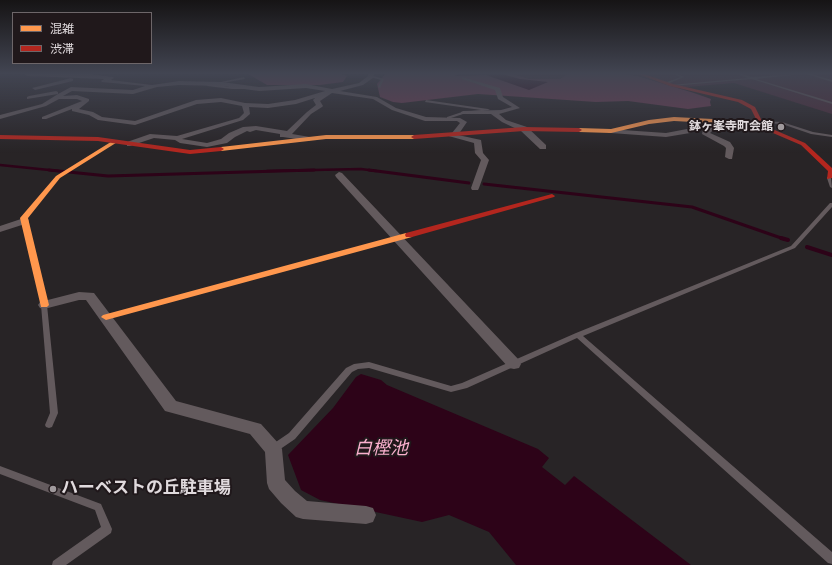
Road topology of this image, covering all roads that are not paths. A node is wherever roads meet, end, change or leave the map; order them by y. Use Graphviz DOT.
graph roads {
  1 [pos="52,100"];
  2 [pos="216,100"];
  3 [pos="223,100"];
  4 [pos="301,100"];
  5 [pos="316,100"];
  6 [pos="379,100"];
  7 [pos="504,100"];
  8 [pos="737,100"];
  9 [pos="822,100"];
  10 [pos="84,102"];
  11 [pos="426,102"];
  12 [pos="832,103"];
  13 [pos="245,104"];
  14 [pos="493,112"];
  15 [pos="463,113"];
  16 [pos="0,116"];
  17 [pos="44,118"];
  18 [pos="448,118"];
  19 [pos="719,121"];
  20 [pos="761,122"];
  21 [pos="221,125"];
  22 [pos="524,129"];
  23 [pos="243,130"];
  24 [pos="707,130"];
  25 [pos="611,131"];
  26 [pos="687,131"];
  27 [pos="286,135"];
  28 [pos="452,135"];
  29 [pos="832,136"];
  30 [pos="0,137"];
  31 [pos="177,138"];
  32 [pos="678,138"];
  33 [pos="307,139"];
  34 [pos="116,141"];
  35 [pos="130,144"];
  36 [pos="543,147"];
  37 [pos="729,157"];
  38 [pos="339,175"];
  39 [pos="829,178"];
  40 [pos="832,187"];
  41 [pos="475,188"];
  42 [pos="552,196"];
  43 [pos="832,204"];
  44 [pos="24,221"];
  45 [pos="0,229"];
  46 [pos="397,238"];
  47 [pos="44,305"];
  48 [pos="106,317"];
  49 [pos="578,335"];
  50 [pos="514,364"];
  51 [pos="49,425"];
  52 [pos="273,449"];
  53 [pos="0,470"];
  54 [pos="366,516"];
  55 [pos="832,559"];
  56 [pos="57,565"];
  1 -- 16 [label="street"];
  2 -- 10 [label="street"];
  3 -- 13 [label="street"];
  4 -- 13 [label="street"];
  5 -- 27 [label="street"];
  6 -- 18 [label="street"];
  7 -- 14 [label="street"];
  8 -- 20 [label="street"];
  9 -- 12 [label="lane"];
  10 -- 17 [label="street"];
  11 -- 15 [label="lane"];
  13 -- 21 [label="street"];
  14 -- 15 [label="street"];
  14 -- 22 [label="street"];
  15 -- 18 [label="lane"];
  18 -- 28 [label="street"];
  19 -- 20 [label="street"];
  19 -- 24 [label="street"];
  19 -- 25 [label="street"];
  20 -- 29 [label="lane"];
  20 -- 39 [label="street"];
  21 -- 23 [label="street"];
  21 -- 31 [label="street"];
  22 -- 25 [label="street"];
  22 -- 28 [label="street"];
  22 -- 36 [label="street"];
  23 -- 27 [label="street"];
  23 -- 31 [label="street"];
  24 -- 26 [label="street"];
  24 -- 37 [label="street"];
  25 -- 26 [label="street"];
  26 -- 32 [label="street"];
  27 -- 33 [label="street"];
  28 -- 33 [label="street"];
  28 -- 41 [label="street"];
  30 -- 34 [label="street"];
  31 -- 35 [label="street"];
  33 -- 35 [label="street"];
  34 -- 35 [label="street"];
  34 -- 44 [label="street"];
  38 -- 46 [label="street"];
  39 -- 40 [label="lane"];
  42 -- 46 [label="street"];
  43 -- 49 [label="lane"];
  44 -- 45 [label="street"];
  44 -- 47 [label="street"];
  46 -- 48 [label="street"];
  46 -- 50 [label="street"];
  47 -- 48 [label="street"];
  47 -- 51 [label="lane"];
  48 -- 52 [label="street"];
  49 -- 50 [label="lane"];
  49 -- 55 [label="lane"];
  50 -- 52 [label="lane"];
  52 -- 54 [label="street"];
  53 -- 56 [label="lane"];
}
